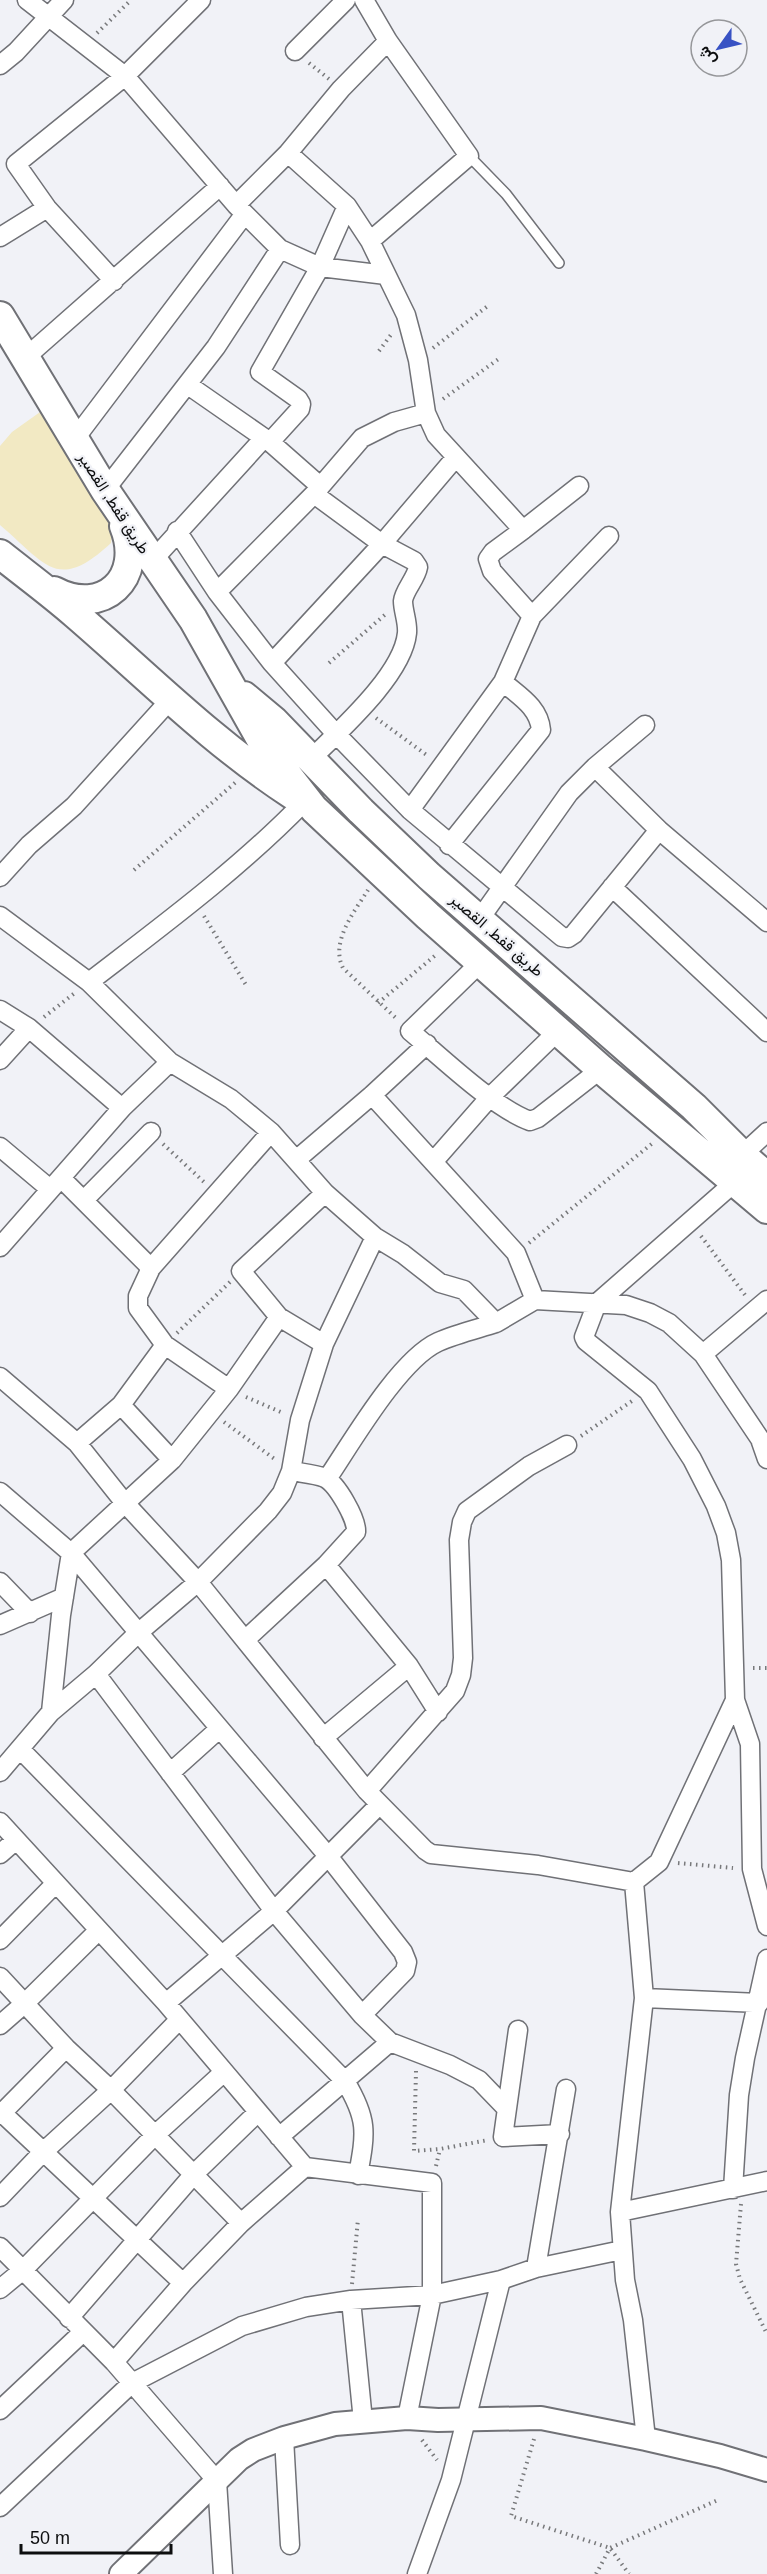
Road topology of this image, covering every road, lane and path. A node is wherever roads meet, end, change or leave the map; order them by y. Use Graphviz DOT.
graph roads {
  1 [pos="27,0"];
  2 [pos="64,0"];
  3 [pos="131,0"];
  4 [pos="201,0"];
  5 [pos="346,0"];
  6 [pos="364,0"];
  7 [pos="48,19"];
  8 [pos="388,41"];
  9 [pos="85,44"];
  10 [pos="295,51"];
  11 [pos="0,65"];
  12 [pos="125,76"];
  13 [pos="341,89"];
  14 [pos="288,153"];
  15 [pos="469,156"];
  16 [pos="8,162"];
  17 [pos="220,186"];
  18 [pos="348,207"];
  19 [pos="47,208"];
  20 [pos="240,210"];
  21 [pos="0,237"];
  22 [pos="370,241"];
  23 [pos="280,249"];
  24 [pos="559,263"];
  25 [pos="320,267"];
  26 [pos="386,275"];
  27 [pos="114,281"];
  28 [pos="489,305"];
  29 [pos="0,316"];
  30 [pos="25,358"];
  31 [pos="500,358"];
  32 [pos="418,360"];
  33 [pos="188,385"];
  34 [pos="426,413"];
  35 [pos="74,440"];
  36 [pos="267,440"];
  37 [pos="456,457"];
  38 [pos="579,486"];
  39 [pos="317,490"];
  40 [pos="111,498"];
  41 [pos="523,530"];
  42 [pos="177,531"];
  43 [pos="609,536"];
  44 [pos="382,544"];
  45 [pos="0,554"];
  46 [pos="152,561"];
  47 [pos="30,579"];
  48 [pos="217,592"];
  49 [pos="403,598"];
  50 [pos="532,616"];
  51 [pos="272,663"];
  52 [pos="329,663"];
  53 [pos="502,682"];
  54 [pos="233,687"];
  55 [pos="170,700"];
  56 [pos="362,707"];
  57 [pos="645,724"];
  58 [pos="336,734"];
  59 [pos="310,760"];
  60 [pos="440,766"];
  61 [pos="595,767"];
  62 [pos="253,768"];
  63 [pos="309,805"];
  64 [pos="410,810"];
  65 [pos="659,830"];
  66 [pos="449,844"];
  67 [pos="134,870"];
  68 [pos="380,871"];
  69 [pos="0,877"];
  70 [pos="612,887"];
  71 [pos="502,888"];
  72 [pos="194,900"];
  73 [pos="0,916"];
  74 [pos="479,920"];
  75 [pos="767,922"];
  76 [pos="456,938"];
  77 [pos="481,962"];
  78 [pos="89,982"];
  79 [pos="246,985"];
  80 [pos="378,1003"];
  81 [pos="0,1010"];
  82 [pos="29,1028"];
  83 [pos="559,1030"];
  84 [pos="410,1031"];
  85 [pos="767,1032"];
  86 [pos="427,1044"];
  87 [pos="0,1060"];
  88 [pos="170,1062"];
  89 [pos="601,1069"];
  90 [pos="372,1095"];
  91 [pos="490,1097"];
  92 [pos="122,1108"];
  93 [pos="670,1128"];
  94 [pos="151,1132"];
  95 [pos="271,1132"];
  96 [pos="767,1132"];
  97 [pos="0,1147"];
  98 [pos="296,1160"];
  99 [pos="433,1162"];
  100 [pos="739,1169"];
  101 [pos="767,1177"];
  102 [pos="55,1183"];
  103 [pos="325,1193"];
  104 [pos="216,1194"];
  105 [pos="85,1199"];
  106 [pos="767,1209"];
  107 [pos="690,1221"];
  108 [pos="375,1237"];
  109 [pos="0,1247"];
  110 [pos="516,1253"];
  111 [pos="152,1268"];
  112 [pos="241,1271"];
  113 [pos="535,1300"];
  114 [pos="597,1303"];
  115 [pos="761,1305"];
  116 [pos="279,1317"];
  117 [pos="495,1323"];
  118 [pos="324,1344"];
  119 [pos="165,1345"];
  120 [pos="703,1354"];
  121 [pos="0,1377"];
  122 [pos="229,1389"];
  123 [pos="648,1391"];
  124 [pos="121,1405"];
  125 [pos="211,1413"];
  126 [pos="300,1420"];
  127 [pos="77,1443"];
  128 [pos="567,1445"];
  129 [pos="767,1459"];
  130 [pos="172,1460"];
  131 [pos="291,1471"];
  132 [pos="327,1479"];
  133 [pos="0,1492"];
  134 [pos="124,1502"];
  135 [pos="71,1553"];
  136 [pos="326,1564"];
  137 [pos="0,1582"];
  138 [pos="198,1582"];
  139 [pos="64,1597"];
  140 [pos="30,1612"];
  141 [pos="0,1625"];
  142 [pos="138,1633"];
  143 [pos="245,1640"];
  144 [pos="409,1665"];
  145 [pos="96,1674"];
  146 [pos="735,1700"];
  147 [pos="51,1712"];
  148 [pos="438,1712"];
  149 [pos="219,1729"];
  150 [pos="322,1738"];
  151 [pos="759,1742"];
  152 [pos="20,1749"];
  153 [pos="0,1772"];
  154 [pos="170,1773"];
  155 [pos="367,1791"];
  156 [pos="380,1805"];
  157 [pos="0,1822"];
  158 [pos="16,1840"];
  159 [pos="0,1854"];
  160 [pos="328,1856"];
  161 [pos="659,1862"];
  162 [pos="752,1869"];
  163 [pos="634,1882"];
  164 [pos="55,1884"];
  165 [pos="274,1911"];
  166 [pos="767,1926"];
  167 [pos="99,1930"];
  168 [pos="0,1940"];
  169 [pos="222,1954"];
  170 [pos="767,1959"];
  171 [pos="0,1977"];
  172 [pos="644,1998"];
  173 [pos="166,2003"];
  174 [pos="759,2003"];
  175 [pos="24,2004"];
  176 [pos="362,2015"];
  177 [pos="179,2020"];
  178 [pos="0,2025"];
  179 [pos="518,2030"];
  180 [pos="390,2042"];
  181 [pos="66,2048"];
  182 [pos="417,2053"];
  183 [pos="224,2072"];
  184 [pos="345,2081"];
  185 [pos="566,2089"];
  186 [pos="111,2090"];
  187 [pos="507,2109"];
  188 [pos="258,2112"];
  189 [pos="1,2113"];
  190 [pos="560,2134"];
  191 [pos="155,2135"];
  192 [pos="279,2137"];
  193 [pos="503,2137"];
  194 [pos="42,2152"];
  195 [pos="305,2167"];
  196 [pos="194,2174"];
  197 [pos="358,2175"];
  198 [pos="767,2181"];
  199 [pos="737,2188"];
  200 [pos="0,2197"];
  201 [pos="93,2198"];
  202 [pos="620,2212"];
  203 [pos="358,2219"];
  204 [pos="241,2223"];
  205 [pos="137,2238"];
  206 [pos="0,2247"];
  207 [pos="622,2250"];
  208 [pos="536,2268"];
  209 [pos="23,2270"];
  210 [pos="501,2280"];
  211 [pos="183,2283"];
  212 [pos="0,2289"];
  213 [pos="432,2295"];
  214 [pos="351,2300"];
  215 [pos="69,2318"];
  216 [pos="83,2332"];
  217 [pos="767,2334"];
  218 [pos="114,2362"];
  219 [pos="132,2383"];
  220 [pos="0,2410"];
  221 [pos="407,2418"];
  222 [pos="541,2418"];
  223 [pos="468,2419"];
  224 [pos="363,2421"];
  225 [pos="284,2438"];
  226 [pos="646,2439"];
  227 [pos="765,2472"];
  228 [pos="451,2480"];
  229 [pos="217,2481"];
  230 [pos="718,2500"];
  231 [pos="0,2507"];
  232 [pos="290,2545"];
  233 [pos="610,2548"];
  234 [pos="121,2574"];
  235 [pos="223,2574"];
  236 [pos="417,2574"];
  237 [pos="596,2574"];
  238 [pos="628,2574"];
  1 -- 7 [label="street"];
  2 -- 7 [label="street"];
  3 -- 9 [label="path"];
  4 -- 12 [label="street"];
  5 -- 10 [label="street"];
  6 -- 8 [label="street"];
  7 -- 9 [label="street"];
  7 -- 11 [label="street"];
  8 -- 13 [label="street"];
  8 -- 15 [label="street"];
  9 -- 12 [label="street"];
  10 -- 13 [label="path"];
  12 -- 16 [label="street"];
  12 -- 17 [label="street"];
  13 -- 14 [label="street"];
  14 -- 18 [label="street"];
  14 -- 20 [label="street"];
  15 -- 22 [label="street"];
  15 -- 24 [label="lane"];
  16 -- 19 [label="street"];
  17 -- 20 [label="street"];
  17 -- 27 [label="street"];
  18 -- 22 [label="street"];
  18 -- 25 [label="street"];
  19 -- 21 [label="street"];
  19 -- 27 [label="street"];
  20 -- 23 [label="street"];
  20 -- 35 [label="street"];
  22 -- 26 [label="street"];
  23 -- 25 [label="street"];
  23 -- 33 [label="street"];
  25 -- 26 [label="street"];
  25 -- 36 [label="street"];
  26 -- 32 [label="street"];
  27 -- 30 [label="street"];
  28 -- 32 [label="path"];
  29 -- 30 [label="main road, طريق قفط, القصير"];
  30 -- 35 [label="main road, طريق قفط, القصير"];
  31 -- 34 [label="path"];
  32 -- 34 [label="street"];
  33 -- 36 [label="street"];
  33 -- 40 [label="street"];
  34 -- 37 [label="street"];
  34 -- 39 [label="street"];
  35 -- 40 [label="main road, طريق قفط, القصير"];
  36 -- 39 [label="street"];
  36 -- 42 [label="street"];
  37 -- 41 [label="street"];
  37 -- 44 [label="street"];
  38 -- 41 [label="street"];
  39 -- 44 [label="street"];
  39 -- 48 [label="street"];
  40 -- 46 [label="main road, طريق قفط, القصير"];
  40 -- 47 [label="main road"];
  41 -- 50 [label="street"];
  42 -- 46 [label="street"];
  42 -- 48 [label="street"];
  43 -- 50 [label="street"];
  44 -- 49 [label="street"];
  44 -- 51 [label="street"];
  45 -- 47 [label="main road, طريق قفط, القصير"];
  46 -- 54 [label="main road, طريق قفط, القصير"];
  47 -- 55 [label="main road, طريق قفط, القصير"];
  48 -- 51 [label="street"];
  49 -- 52 [label="path"];
  49 -- 56 [label="street"];
  50 -- 53 [label="street"];
  51 -- 58 [label="street"];
  53 -- 60 [label="street"];
  53 -- 66 [label="street"];
  54 -- 59 [label="main road, طريق قفط, القصير"];
  54 -- 63 [label="main road, طريق قفط, القصير"];
  55 -- 62 [label="main road, طريق قفط, القصير"];
  55 -- 69 [label="street"];
  56 -- 58 [label="street"];
  56 -- 60 [label="path"];
  57 -- 61 [label="street"];
  58 -- 59 [label="street"];
  58 -- 64 [label="street"];
  59 -- 74 [label="main road, طريق قفط, القصير"];
  60 -- 64 [label="street"];
  61 -- 65 [label="street"];
  61 -- 71 [label="street"];
  62 -- 63 [label="main road, طريق قفط, القصير"];
  62 -- 67 [label="path"];
  63 -- 68 [label="main road, طريق قفط, القصير"];
  63 -- 72 [label="street"];
  64 -- 66 [label="street"];
  65 -- 70 [label="street"];
  65 -- 75 [label="street"];
  66 -- 71 [label="street"];
  68 -- 76 [label="main road, طريق قفط, القصير"];
  68 -- 80 [label="path"];
  70 -- 71 [label="street"];
  70 -- 85 [label="street"];
  71 -- 74 [label="street"];
  72 -- 78 [label="street"];
  72 -- 79 [label="path"];
  73 -- 78 [label="street"];
  74 -- 100 [label="main road, طريق قفط, القصير"];
  76 -- 77 [label="main road, طريق قفط, القصير"];
  76 -- 80 [label="path"];
  77 -- 83 [label="main road, طريق قفط, القصير"];
  77 -- 84 [label="street"];
  78 -- 82 [label="path"];
  78 -- 88 [label="street"];
  80 -- 84 [label="path"];
  81 -- 82 [label="street"];
  82 -- 87 [label="street"];
  82 -- 92 [label="street"];
  83 -- 89 [label="main road, طريق قفط, القصير"];
  83 -- 91 [label="street"];
  84 -- 86 [label="street"];
  86 -- 90 [label="street"];
  86 -- 91 [label="street"];
  88 -- 92 [label="street"];
  88 -- 95 [label="street"];
  89 -- 91 [label="street"];
  89 -- 93 [label="main road, طريق قفط, القصير"];
  90 -- 98 [label="street"];
  90 -- 99 [label="street"];
  91 -- 99 [label="street"];
  92 -- 102 [label="street"];
  93 -- 100 [label="main road, طريق قفط, القصير"];
  93 -- 110 [label="path"];
  94 -- 104 [label="path"];
  94 -- 105 [label="street"];
  95 -- 98 [label="street"];
  95 -- 104 [label="street"];
  96 -- 100 [label="street"];
  97 -- 102 [label="street"];
  98 -- 103 [label="street"];
  99 -- 110 [label="street"];
  100 -- 101 [label="main road, طريق قفط, القصير"];
  100 -- 106 [label="main road, طريق قفط, القصير"];
  100 -- 107 [label="street"];
  102 -- 105 [label="street"];
  102 -- 109 [label="street"];
  103 -- 108 [label="street"];
  103 -- 112 [label="street"];
  104 -- 111 [label="street"];
  105 -- 111 [label="street"];
  107 -- 114 [label="street"];
  107 -- 115 [label="path"];
  108 -- 117 [label="street"];
  108 -- 118 [label="street"];
  110 -- 113 [label="street"];
  111 -- 119 [label="street"];
  112 -- 116 [label="street"];
  112 -- 119 [label="path"];
  113 -- 114 [label="street"];
  113 -- 117 [label="street"];
  114 -- 120 [label="street"];
  114 -- 123 [label="street"];
  115 -- 120 [label="street"];
  116 -- 118 [label="street"];
  116 -- 122 [label="street"];
  117 -- 132 [label="street"];
  118 -- 126 [label="street"];
  119 -- 122 [label="street"];
  119 -- 124 [label="street"];
  120 -- 129 [label="street"];
  121 -- 127 [label="street"];
  122 -- 125 [label="street"];
  122 -- 126 [label="path"];
  123 -- 128 [label="path"];
  123 -- 146 [label="street"];
  124 -- 127 [label="street"];
  124 -- 130 [label="street"];
  125 -- 130 [label="street"];
  125 -- 131 [label="path"];
  126 -- 131 [label="street"];
  127 -- 134 [label="street"];
  128 -- 148 [label="street"];
  130 -- 134 [label="street"];
  131 -- 132 [label="street"];
  131 -- 138 [label="street"];
  132 -- 136 [label="street"];
  133 -- 135 [label="street"];
  134 -- 135 [label="street"];
  134 -- 138 [label="street"];
  135 -- 139 [label="street"];
  135 -- 142 [label="street"];
  136 -- 143 [label="street"];
  136 -- 144 [label="street"];
  137 -- 140 [label="street"];
  138 -- 142 [label="street"];
  138 -- 143 [label="street"];
  139 -- 140 [label="street"];
  139 -- 147 [label="street"];
  140 -- 141 [label="street"];
  142 -- 145 [label="street"];
  142 -- 149 [label="street"];
  143 -- 150 [label="street"];
  144 -- 148 [label="street"];
  144 -- 150 [label="street"];
  145 -- 147 [label="street"];
  145 -- 154 [label="street"];
  146 -- 151 [label="street"];
  146 -- 161 [label="street"];
  147 -- 152 [label="street"];
  148 -- 155 [label="street"];
  149 -- 154 [label="street"];
  149 -- 160 [label="street"];
  150 -- 155 [label="street"];
  151 -- 162 [label="street"];
  152 -- 153 [label="street"];
  152 -- 169 [label="street"];
  154 -- 165 [label="street"];
  155 -- 156 [label="street"];
  156 -- 160 [label="street"];
  156 -- 163 [label="street"];
  157 -- 158 [label="street"];
  158 -- 159 [label="street"];
  158 -- 164 [label="street"];
  160 -- 165 [label="street"];
  160 -- 176 [label="street"];
  161 -- 162 [label="path"];
  161 -- 163 [label="street"];
  162 -- 166 [label="street"];
  163 -- 172 [label="street"];
  164 -- 167 [label="street"];
  164 -- 168 [label="street"];
  165 -- 169 [label="street"];
  165 -- 176 [label="street"];
  167 -- 173 [label="street"];
  167 -- 175 [label="street"];
  169 -- 173 [label="street"];
  169 -- 184 [label="street"];
  170 -- 174 [label="street"];
  171 -- 175 [label="street"];
  172 -- 174 [label="street"];
  172 -- 202 [label="street"];
  173 -- 177 [label="street"];
  174 -- 199 [label="street"];
  175 -- 178 [label="street"];
  175 -- 181 [label="street"];
  176 -- 180 [label="street"];
  177 -- 183 [label="street"];
  177 -- 186 [label="street"];
  179 -- 187 [label="street"];
  180 -- 182 [label="street"];
  180 -- 184 [label="street"];
  181 -- 186 [label="street"];
  181 -- 189 [label="street"];
  182 -- 187 [label="street"];
  182 -- 193 [label="path"];
  183 -- 188 [label="street"];
  183 -- 191 [label="street"];
  184 -- 192 [label="street"];
  184 -- 197 [label="street"];
  185 -- 190 [label="street"];
  186 -- 191 [label="street"];
  186 -- 194 [label="street"];
  187 -- 193 [label="street"];
  188 -- 192 [label="street"];
  188 -- 196 [label="street"];
  189 -- 194 [label="street"];
  190 -- 193 [label="street"];
  190 -- 208 [label="street"];
  191 -- 196 [label="street"];
  191 -- 201 [label="street"];
  192 -- 195 [label="street"];
  194 -- 200 [label="street"];
  194 -- 201 [label="street"];
  195 -- 197 [label="street"];
  195 -- 204 [label="street"];
  196 -- 204 [label="street"];
  196 -- 205 [label="street"];
  197 -- 213 [label="street"];
  198 -- 199 [label="street"];
  199 -- 202 [label="street"];
  199 -- 217 [label="path"];
  201 -- 205 [label="street"];
  201 -- 209 [label="street"];
  202 -- 207 [label="street"];
  203 -- 214 [label="path"];
  204 -- 211 [label="street"];
  205 -- 211 [label="street"];
  205 -- 215 [label="street"];
  206 -- 209 [label="street"];
  207 -- 208 [label="street"];
  207 -- 226 [label="street"];
  208 -- 210 [label="street"];
  209 -- 212 [label="street"];
  209 -- 215 [label="street"];
  210 -- 213 [label="street"];
  210 -- 223 [label="street"];
  211 -- 218 [label="street"];
  213 -- 214 [label="street"];
  213 -- 221 [label="street"];
  214 -- 219 [label="street"];
  214 -- 224 [label="street"];
  215 -- 216 [label="street"];
  216 -- 218 [label="street"];
  216 -- 220 [label="street"];
  218 -- 219 [label="street"];
  219 -- 229 [label="street"];
  219 -- 231 [label="street"];
  221 -- 223 [label="street"];
  221 -- 224 [label="street"];
  221 -- 228 [label="path"];
  222 -- 223 [label="street"];
  222 -- 226 [label="street"];
  222 -- 233 [label="path"];
  223 -- 228 [label="street"];
  224 -- 225 [label="street"];
  225 -- 229 [label="street"];
  225 -- 232 [label="street"];
  226 -- 227 [label="street"];
  228 -- 236 [label="street"];
  229 -- 234 [label="street"];
  229 -- 235 [label="street"];
  230 -- 233 [label="path"];
  233 -- 237 [label="path"];
  233 -- 238 [label="path"];
}
